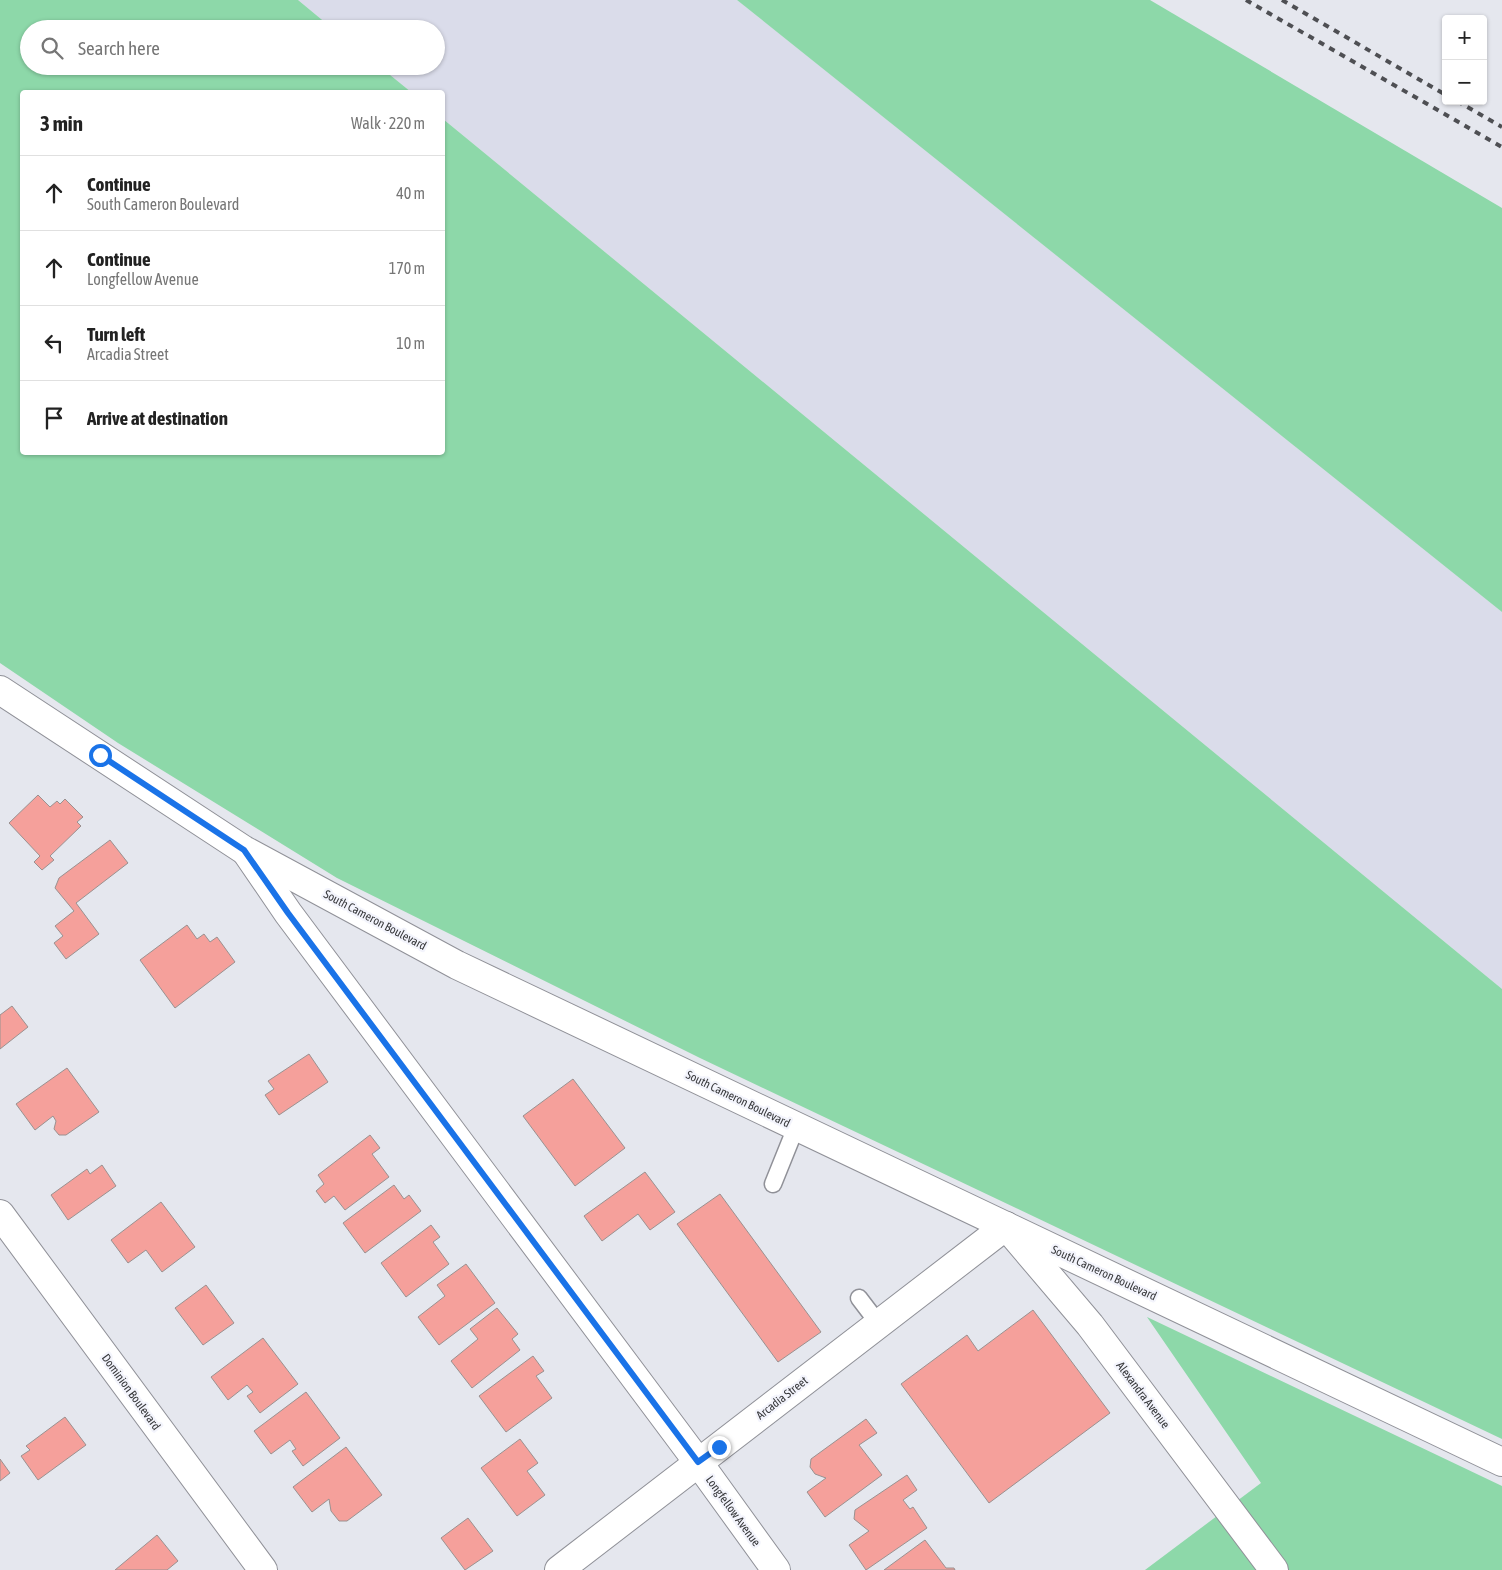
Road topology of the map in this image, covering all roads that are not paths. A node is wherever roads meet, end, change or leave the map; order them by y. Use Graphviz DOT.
graph roads {
  1 [pos="0,690"];
  2 [pos="244,850"];
  3 [pos="796,1127"];
  4 [pos="772,1184"];
  5 [pos="0,1214"];
  6 [pos="1006,1226"];
  7 [pos="859,1298"];
  8 [pos="878,1323"];
  9 [pos="698,1462"];
  10 [pos="1502,1462"];
  11 [pos="263,1570"];
  12 [pos="559,1570"];
  13 [pos="776,1570"];
  14 [pos="1274,1570"];
  1 -- 2 [label="street, South Cameron Boulevard"];
  2 -- 3 [label="street, South Cameron Boulevard"];
  2 -- 9 [label="street, Longfellow Avenue"];
  3 -- 4 [label="lane"];
  3 -- 6 [label="street, South Cameron Boulevard"];
  5 -- 11 [label="street, Dominion Boulevard"];
  6 -- 8 [label="street, Arcadia Street"];
  6 -- 10 [label="street, South Cameron Boulevard"];
  6 -- 14 [label="street, Alexandra Avenue"];
  7 -- 8 [label="lane"];
  8 -- 9 [label="street, Arcadia Street"];
  9 -- 12 [label="street, Arcadia Street"];
  9 -- 13 [label="street, Longfellow Avenue"];
}
